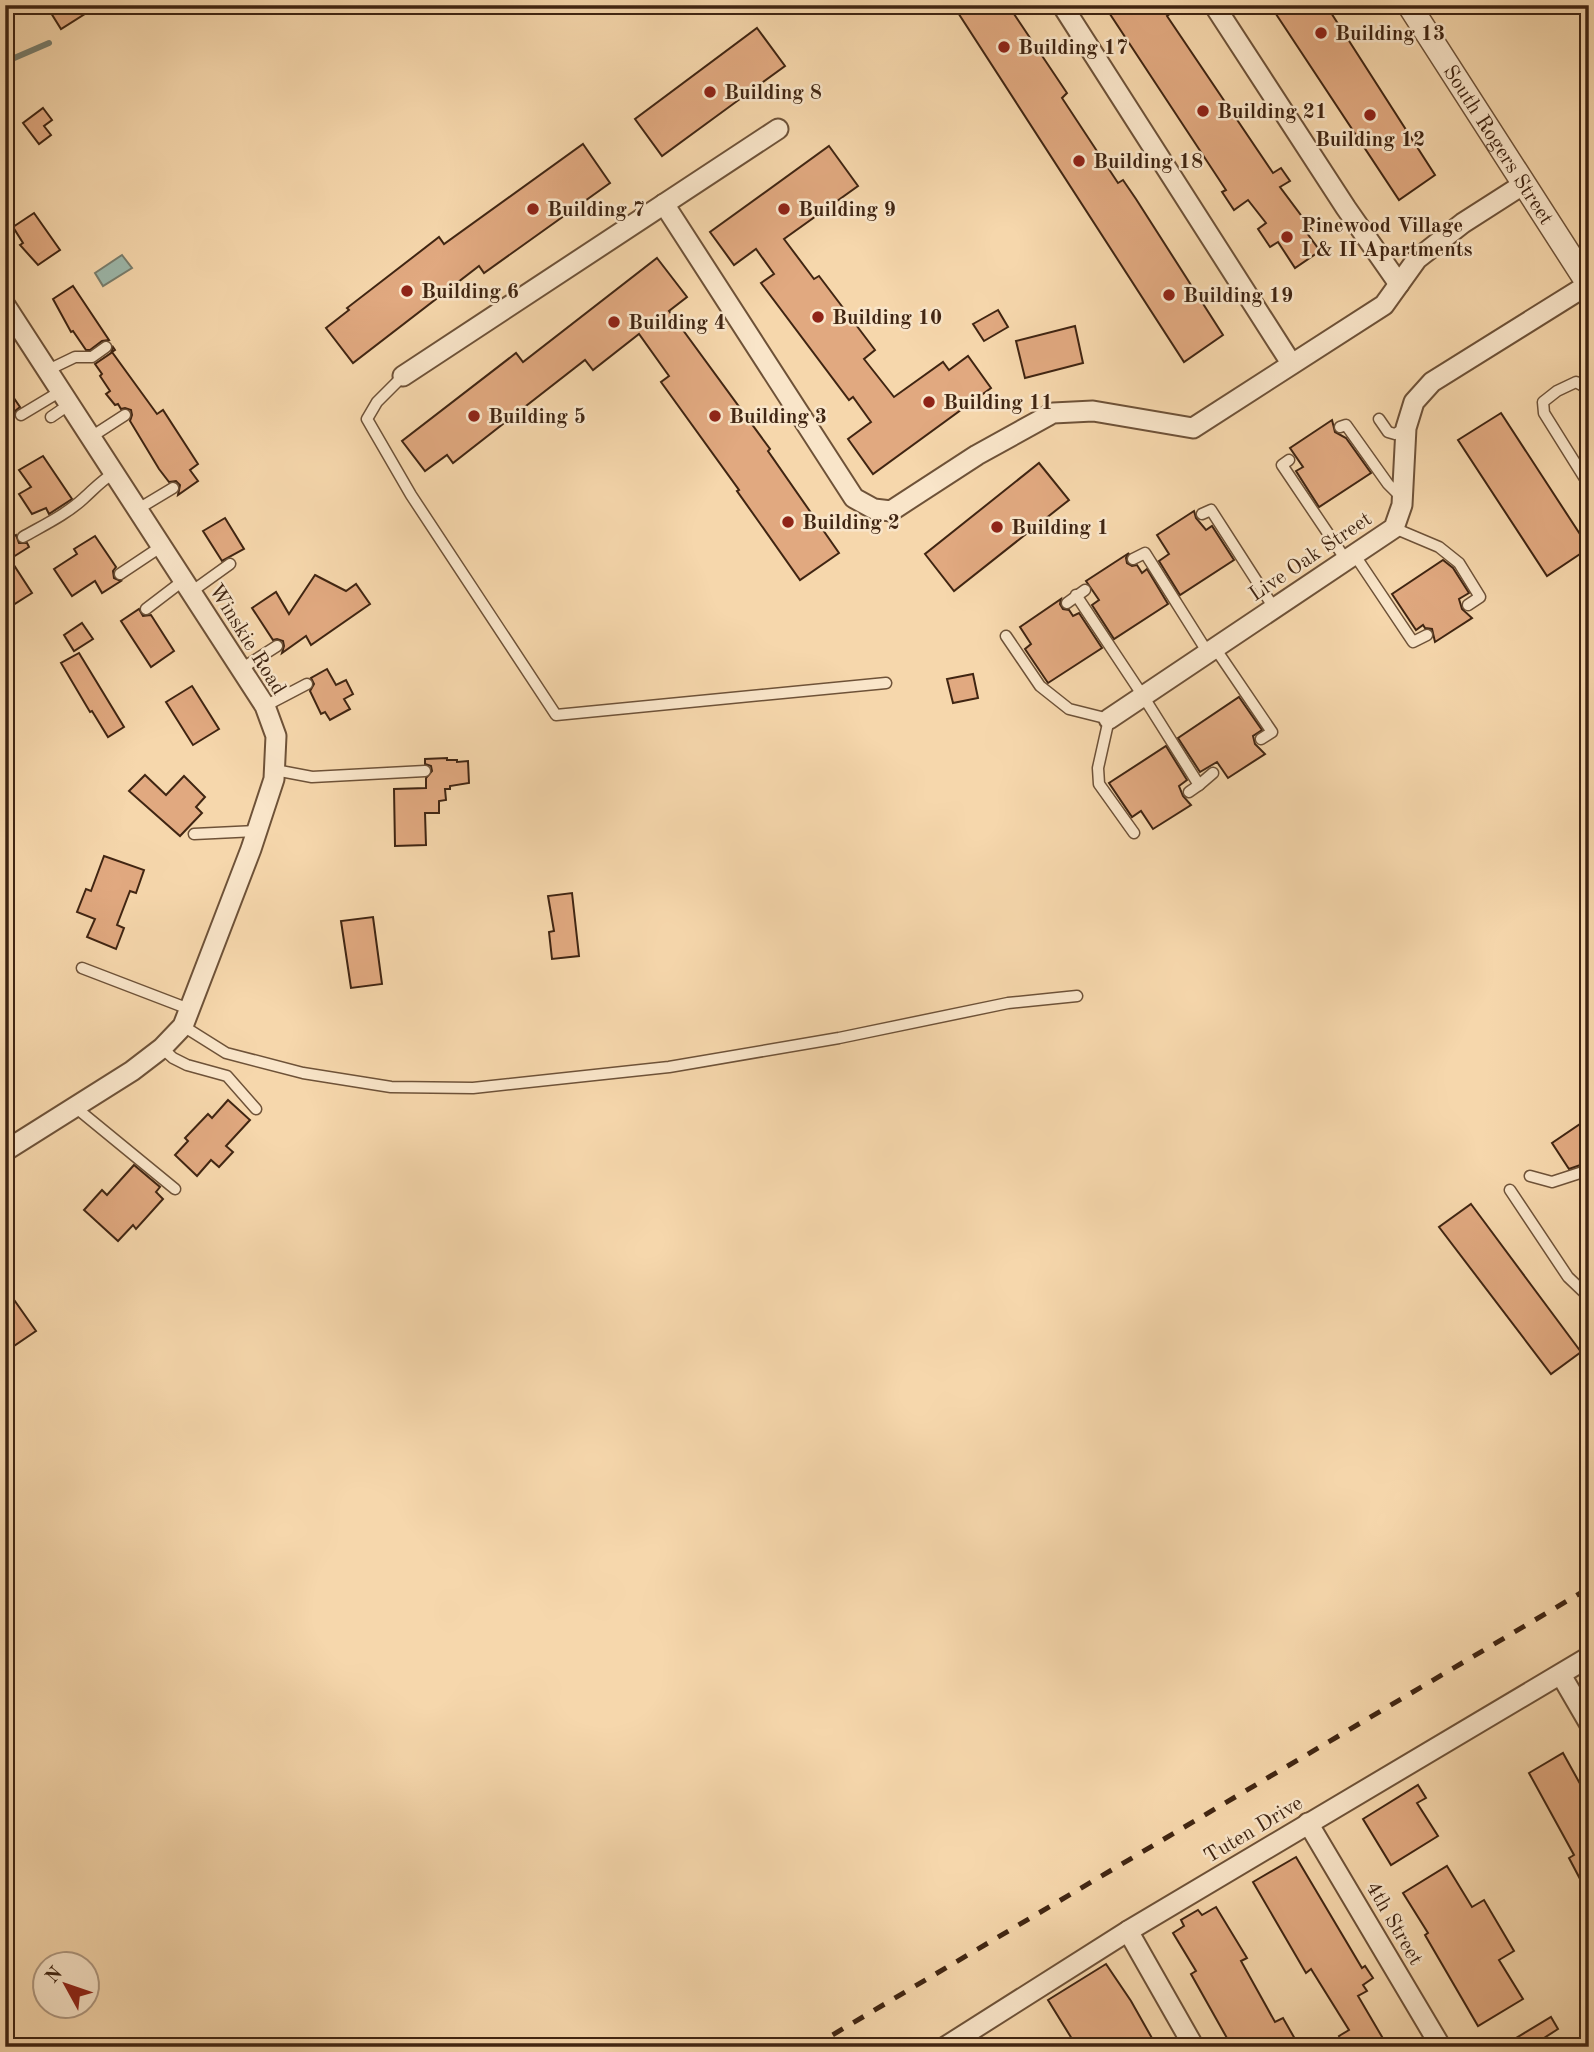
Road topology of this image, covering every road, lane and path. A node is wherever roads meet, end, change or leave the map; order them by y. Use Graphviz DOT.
graph roads {
  1 [pos="1062,5"];
  2 [pos="1214,5"];
  3 [pos="1409,5"];
  4 [pos="778,129"];
  5 [pos="1524,184"];
  6 [pos="664,204"];
  7 [pos="1399,284"];
  8 [pos="1589,284"];
  9 [pos="8,317"];
  10 [pos="106,347"];
  11 [pos="1291,363"];
  12 [pos="48,370"];
  13 [pos="403,376"];
  14 [pos="1589,389"];
  15 [pos="65,398"];
  16 [pos="21,415"];
  17 [pos="125,415"];
  18 [pos="51,417"];
  19 [pos="1379,419"];
  20 [pos="1340,427"];
  21 [pos="1406,428"];
  22 [pos="91,437"];
  23 [pos="1289,460"];
  24 [pos="114,473"];
  25 [pos="1589,485"];
  26 [pos="173,488"];
  27 [pos="1403,499"];
  28 [pos="138,509"];
  29 [pos="1202,514"];
  30 [pos="1394,528"];
  31 [pos="23,537"];
  32 [pos="1155,545"];
  33 [pos="162,546"];
  34 [pos="1145,553"];
  35 [pos="1350,557"];
  36 [pos="1133,559"];
  37 [pos="230,564"];
  38 [pos="121,574"];
  39 [pos="188,586"];
  40 [pos="1067,603"];
  41 [pos="1468,605"];
  42 [pos="1274,608"];
  43 [pos="146,609"];
  44 [pos="1427,635"];
  45 [pos="1006,636"];
  46 [pos="277,646"];
  47 [pos="1211,650"];
  48 [pos="241,669"];
  49 [pos="886,683"];
  50 [pos="307,684"];
  51 [pos="1143,696"];
  52 [pos="265,706"];
  53 [pos="1109,719"];
  54 [pos="1261,739"];
  55 [pos="275,770"];
  56 [pos="425,771"];
  57 [pos="1213,774"];
  58 [pos="1199,785"];
  59 [pos="1189,792"];
  60 [pos="257,831"];
  61 [pos="1134,833"];
  62 [pos="194,834"];
  63 [pos="82,968"];
  64 [pos="1077,996"];
  65 [pos="186,1018"];
  66 [pos="162,1048"];
  67 [pos="75,1107"];
  68 [pos="256,1109"];
  69 [pos="5,1152"];
  70 [pos="1589,1170"];
  71 [pos="1530,1176"];
  72 [pos="175,1189"];
  73 [pos="1510,1190"];
  74 [pos="1589,1297"];
  75 [pos="1589,1657"];
  76 [pos="1561,1675"];
  77 [pos="1589,1723"];
  78 [pos="1308,1823"];
  79 [pos="1128,1931"];
  80 [pos="945,2047"];
  81 [pos="1194,2047"];
  82 [pos="1441,2047"];
  1 -- 11 [label="street"];
  2 -- 7 [label="street"];
  3 -- 5 [label="street, South Rogers Street"];
  4 -- 6 [label="street"];
  5 -- 7 [label="street"];
  5 -- 8 [label="street, South Rogers Street"];
  6 -- 11 [label="street"];
  6 -- 13 [label="street"];
  7 -- 11 [label="street"];
  8 -- 21 [label="street, Live Oak Street"];
  9 -- 12 [label="street, Winskie Road"];
  10 -- 12 [label="lane"];
  12 -- 15 [label="street, Winskie Road"];
  13 -- 49 [label="lane"];
  14 -- 25 [label="lane"];
  15 -- 16 [label="lane"];
  15 -- 18 [label="lane"];
  15 -- 22 [label="street, Winskie Road"];
  17 -- 22 [label="lane"];
  19 -- 21 [label="lane"];
  20 -- 27 [label="lane"];
  21 -- 27 [label="street, Live Oak Street"];
  22 -- 24 [label="street, Winskie Road"];
  23 -- 35 [label="lane"];
  24 -- 28 [label="street, Winskie Road"];
  24 -- 31 [label="lane"];
  26 -- 28 [label="lane"];
  27 -- 30 [label="street, Live Oak Street"];
  28 -- 33 [label="street, Winskie Road"];
  29 -- 42 [label="lane"];
  30 -- 35 [label="street, Live Oak Street"];
  30 -- 41 [label="lane"];
  32 -- 34 [label="lane"];
  33 -- 38 [label="lane"];
  33 -- 39 [label="street, Winskie Road"];
  34 -- 36 [label="lane"];
  34 -- 47 [label="lane"];
  35 -- 42 [label="street, Live Oak Street"];
  35 -- 44 [label="lane"];
  37 -- 39 [label="lane"];
  39 -- 43 [label="lane"];
  39 -- 48 [label="street, Winskie Road"];
  40 -- 51 [label="lane"];
  42 -- 47 [label="street, Live Oak Street"];
  45 -- 53 [label="lane"];
  46 -- 48 [label="lane"];
  47 -- 51 [label="street, Live Oak Street"];
  47 -- 54 [label="lane"];
  48 -- 52 [label="street, Winskie Road"];
  50 -- 52 [label="lane"];
  51 -- 53 [label="street, Live Oak Street"];
  51 -- 58 [label="lane"];
  52 -- 55 [label="street, Winskie Road"];
  53 -- 61 [label="lane"];
  55 -- 56 [label="lane"];
  55 -- 60 [label="street, Winskie Road"];
  57 -- 58 [label="lane"];
  58 -- 59 [label="lane"];
  60 -- 62 [label="lane"];
  60 -- 65 [label="street, Winskie Road"];
  63 -- 65 [label="lane"];
  64 -- 65 [label="lane"];
  65 -- 66 [label="street, Winskie Road"];
  66 -- 67 [label="street, Winskie Road"];
  66 -- 68 [label="lane"];
  67 -- 69 [label="street, Winskie Road"];
  67 -- 72 [label="lane"];
  70 -- 71 [label="lane"];
  73 -- 74 [label="lane"];
  75 -- 76 [label="street, Tuten Drive"];
  76 -- 77 [label="street"];
  76 -- 78 [label="street, Tuten Drive"];
  78 -- 79 [label="street, Tuten Drive"];
  78 -- 82 [label="street, 4th Street"];
  79 -- 80 [label="street, Tuten Drive"];
  79 -- 81 [label="street"];
}
